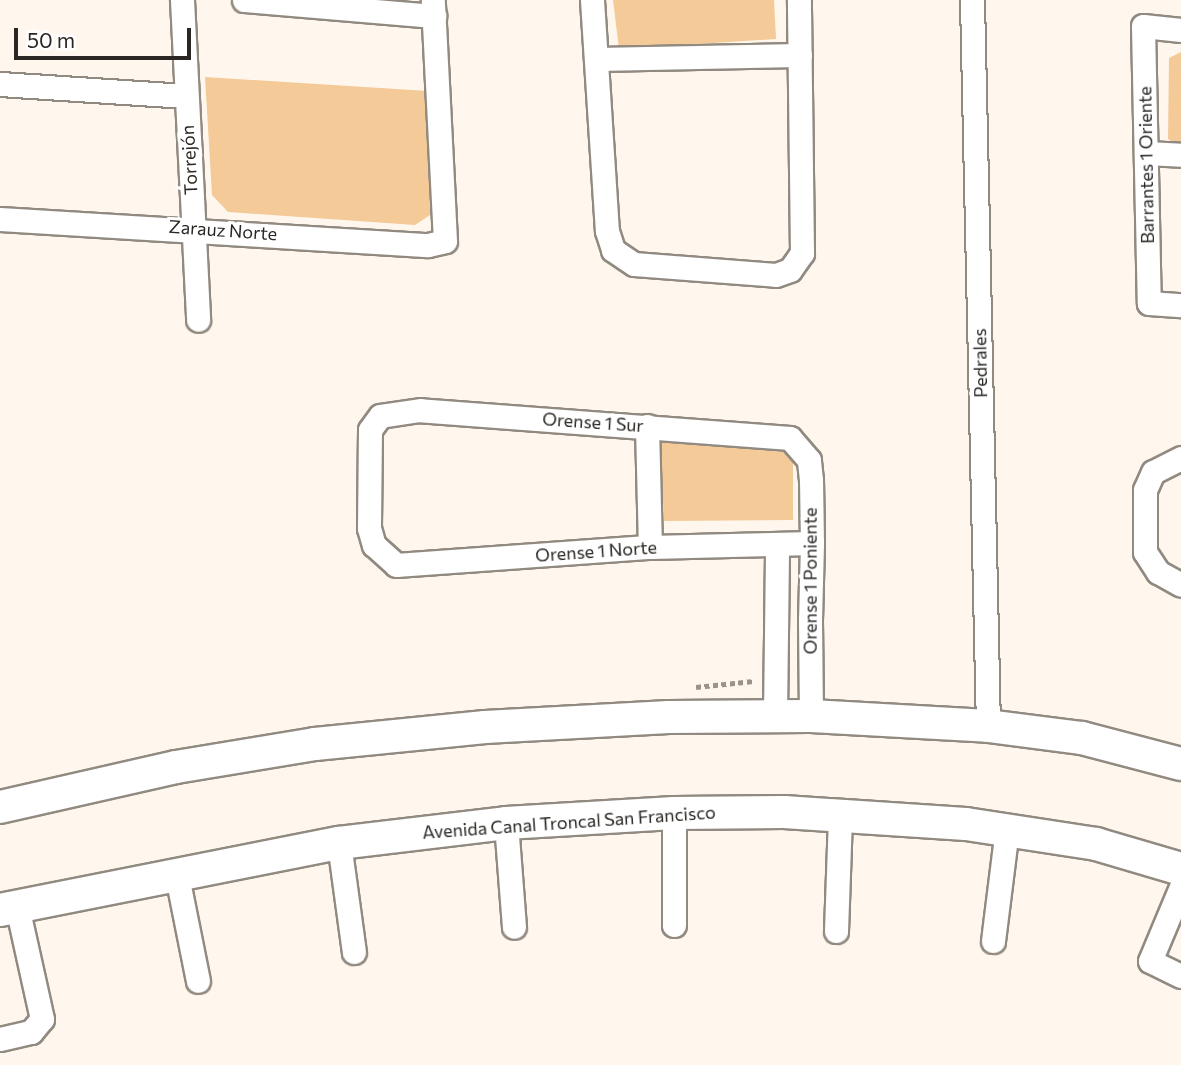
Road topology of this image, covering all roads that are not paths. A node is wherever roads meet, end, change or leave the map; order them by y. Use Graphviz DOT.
graph roads {
  1 [pos="182,0"];
  2 [pos="244,0"];
  3 [pos="592,0"];
  4 [pos="799,0"];
  5 [pos="972,0"];
  6 [pos="433,8"];
  7 [pos="1181,30"];
  8 [pos="800,55"];
  9 [pos="596,59"];
  10 [pos="0,84"];
  11 [pos="186,96"];
  12 [pos="1146,153"];
  13 [pos="1181,155"];
  14 [pos="0,219"];
  15 [pos="192,228"];
  16 [pos="1181,305"];
  17 [pos="198,320"];
  18 [pos="647,425"];
  19 [pos="803,448"];
  20 [pos="1181,458"];
  21 [pos="812,543"];
  22 [pos="777,544"];
  23 [pos="650,547"];
  24 [pos="383,557"];
  25 [pos="1181,585"];
  26 [pos="775,716"];
  27 [pos="811,716"];
  28 [pos="988,726"];
  29 [pos="1181,764"];
  30 [pos="0,807"];
  31 [pos="674,813"];
  32 [pos="840,815"];
  33 [pos="506,823"];
  34 [pos="1007,829"];
  35 [pos="339,843"];
  36 [pos="1181,869"];
  37 [pos="176,872"];
  38 [pos="1181,887"];
  39 [pos="9,908"];
  40 [pos="674,925"];
  41 [pos="514,927"];
  42 [pos="836,931"];
  43 [pos="993,941"];
  44 [pos="354,952"];
  45 [pos="1181,976"];
  46 [pos="198,981"];
  47 [pos="0,1039"];
  1 -- 11 [label="street, Torrejón"];
  2 -- 6 [label="street"];
  3 -- 9 [label="street"];
  4 -- 8 [label="street"];
  5 -- 28 [label="street, Pedrales"];
  6 -- 15 [label="street, Zarauz Norte"];
  7 -- 12 [label="street, Barrantes 1 Oriente"];
  8 -- 9 [label="street"];
  8 -- 9 [label="street"];
  10 -- 11 [label="street"];
  11 -- 15 [label="street, Torrejón"];
  12 -- 13 [label="street"];
  12 -- 16 [label="street, Barrantes 1 Oriente"];
  14 -- 15 [label="street, Zarauz Norte"];
  15 -- 17 [label="street, Torrejón"];
  18 -- 19 [label="street, Orense 1 Sur"];
  18 -- 23 [label="street"];
  18 -- 24 [label="street, Orense 1 Sur"];
  19 -- 21 [label="street, Orense 1 Poniente"];
  20 -- 25 [label="street"];
  21 -- 22 [label="street, Orense 1 Norte"];
  21 -- 27 [label="street, Orense 1 Poniente"];
  22 -- 23 [label="street, Orense 1 Norte"];
  22 -- 26 [label="street, Orense 1 Poniente"];
  23 -- 24 [label="street, Orense 1 Norte"];
  26 -- 27 [label="street"];
  26 -- 30 [label="street"];
  27 -- 28 [label="street"];
  28 -- 29 [label="street"];
  31 -- 32 [label="street, Avenida Canal Troncal San Francisco"];
  31 -- 33 [label="street, Avenida Canal Troncal San Francisco"];
  31 -- 40 [label="street"];
  32 -- 34 [label="street, Avenida Canal Troncal San Francisco"];
  32 -- 42 [label="street"];
  33 -- 35 [label="street, Avenida Canal Troncal San Francisco"];
  33 -- 41 [label="street"];
  34 -- 36 [label="street, Avenida Canal Troncal San Francisco"];
  34 -- 43 [label="street"];
  35 -- 37 [label="street, Avenida Canal Troncal San Francisco"];
  35 -- 44 [label="street"];
  37 -- 39 [label="street, Avenida Canal Troncal San Francisco"];
  37 -- 46 [label="street"];
  38 -- 45 [label="street"];
  39 -- 47 [label="street"];
}
